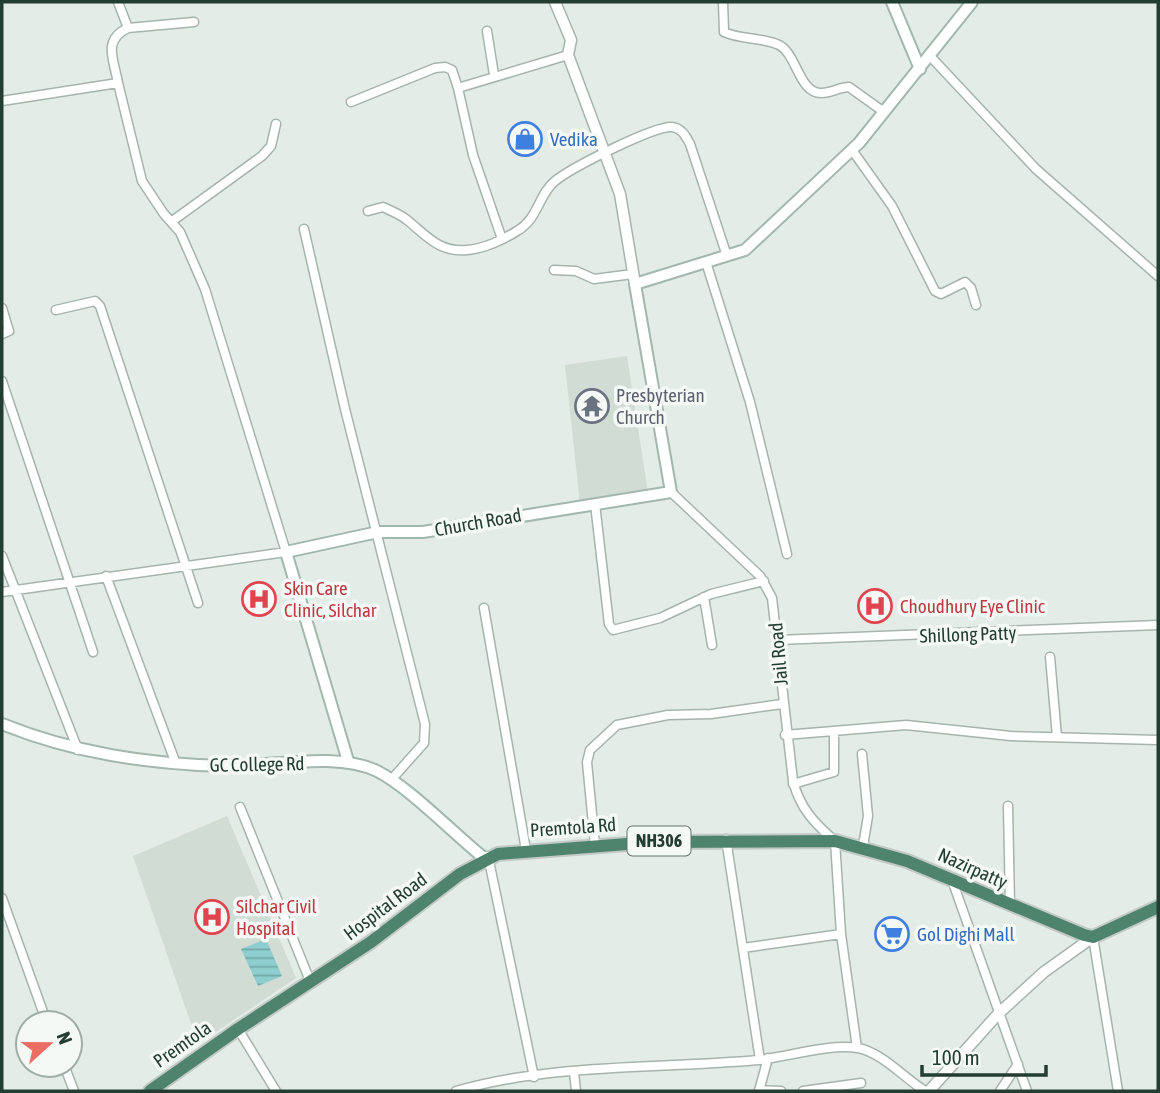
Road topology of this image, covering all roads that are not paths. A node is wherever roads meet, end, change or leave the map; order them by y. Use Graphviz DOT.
graph roads {
  1 [pos="118,2"];
  2 [pos="555,2"];
  3 [pos="723,2"];
  4 [pos="892,2"];
  5 [pos="972,2"];
  6 [pos="194,22"];
  7 [pos="128,28"];
  8 [pos="487,31"];
  9 [pos="568,55"];
  10 [pos="930,56"];
  11 [pos="920,69"];
  12 [pos="494,75"];
  13 [pos="118,83"];
  14 [pos="458,88"];
  15 [pos="2,101"];
  16 [pos="351,102"];
  17 [pos="884,112"];
  18 [pos="276,124"];
  19 [pos="852,150"];
  20 [pos="606,153"];
  21 [pos="368,211"];
  22 [pos="171,222"];
  23 [pos="304,229"];
  24 [pos="502,239"];
  25 [pos="727,256"];
  26 [pos="706,262"];
  27 [pos="554,270"];
  28 [pos="1158,276"];
  29 [pos="634,279"];
  30 [pos="976,305"];
  31 [pos="2,308"];
  32 [pos="56,310"];
  33 [pos="2,334"];
  34 [pos="2,381"];
  35 [pos="670,492"];
  36 [pos="595,504"];
  37 [pos="378,532"];
  38 [pos="286,552"];
  39 [pos="787,554"];
  40 [pos="2,556"];
  41 [pos="186,566"];
  42 [pos="106,576"];
  43 [pos="764,581"];
  44 [pos="71,582"];
  45 [pos="15,590"];
  46 [pos="2,592"];
  47 [pos="704,597"];
  48 [pos="198,603"];
  49 [pos="484,608"];
  50 [pos="1158,625"];
  51 [pos="778,640"];
  52 [pos="712,645"];
  53 [pos="93,652"];
  54 [pos="1050,657"];
  55 [pos="782,704"];
  56 [pos="2,724"];
  57 [pos="834,730"];
  58 [pos="786,735"];
  59 [pos="1057,737"];
  60 [pos="1158,740"];
  61 [pos="79,750"];
  62 [pos="862,754"];
  63 [pos="348,761"];
  64 [pos="176,764"];
  65 [pos="391,780"];
  66 [pos="793,783"];
  67 [pos="1008,806"];
  68 [pos="240,807"];
  69 [pos="726,839"];
  70 [pos="835,841"];
  71 [pos="595,845"];
  72 [pos="863,846"];
  73 [pos="526,850"];
  74 [pos="486,857"];
  75 [pos="952,879"];
  76 [pos="2,898"];
  77 [pos="1010,906"];
  78 [pos="1158,907"];
  79 [pos="841,934"];
  80 [pos="1093,937"];
  81 [pos="743,948"];
  82 [pos="310,981"];
  83 [pos="42,1009"];
  84 [pos="998,1014"];
  85 [pos="237,1029"];
  86 [pos="857,1048"];
  87 [pos="764,1059"];
  88 [pos="1018,1064"];
  89 [pos="574,1072"];
  90 [pos="534,1077"];
  91 [pos="861,1083"];
  92 [pos="472,1089"];
  93 [pos="150,1091"];
  94 [pos="276,1091"];
  95 [pos="456,1091"];
  96 [pos="576,1091"];
  97 [pos="759,1091"];
  98 [pos="781,1091"];
  99 [pos="803,1091"];
  100 [pos="927,1091"];
  101 [pos="1000,1091"];
  102 [pos="1027,1091"];
  103 [pos="1118,1091"];
  1 -- 7 [label="street"];
  2 -- 9 [label="street"];
  3 -- 17 [label="street"];
  4 -- 11 [label="main road"];
  5 -- 10 [label="main road"];
  6 -- 7 [label="street"];
  7 -- 13 [label="street"];
  8 -- 12 [label="street"];
  9 -- 12 [label="street"];
  9 -- 20 [label="street"];
  10 -- 11 [label="main road"];
  10 -- 28 [label="street"];
  11 -- 17 [label="main road"];
  12 -- 14 [label="street"];
  13 -- 15 [label="street"];
  13 -- 22 [label="street"];
  14 -- 16 [label="street"];
  14 -- 24 [label="street"];
  17 -- 19 [label="main road"];
  18 -- 22 [label="street"];
  19 -- 25 [label="main road"];
  19 -- 30 [label="street"];
  20 -- 24 [label="street"];
  20 -- 25 [label="street"];
  20 -- 29 [label="street"];
  21 -- 24 [label="street"];
  22 -- 38 [label="street"];
  23 -- 37 [label="street"];
  25 -- 26 [label="main road"];
  26 -- 29 [label="main road"];
  26 -- 39 [label="street"];
  27 -- 29 [label="street"];
  29 -- 35 [label="main road"];
  31 -- 33 [label="street"];
  32 -- 41 [label="street"];
  34 -- 44 [label="street"];
  35 -- 36 [label="main road, Church Road"];
  35 -- 43 [label="street, Jail Road"];
  36 -- 37 [label="main road, Church Road"];
  36 -- 47 [label="street"];
  37 -- 38 [label="main road, Church Road"];
  37 -- 65 [label="street"];
  38 -- 41 [label="street"];
  38 -- 63 [label="main road"];
  40 -- 45 [label="street"];
  41 -- 42 [label="street"];
  41 -- 48 [label="street"];
  42 -- 44 [label="street"];
  42 -- 64 [label="street"];
  43 -- 47 [label="street"];
  43 -- 51 [label="street, Jail Road"];
  44 -- 45 [label="street"];
  44 -- 53 [label="street"];
  45 -- 46 [label="street"];
  45 -- 61 [label="street"];
  47 -- 52 [label="street"];
  49 -- 73 [label="street"];
  50 -- 51 [label="street, Shillong Patty"];
  51 -- 55 [label="street, Jail Road"];
  54 -- 59 [label="street"];
  55 -- 58 [label="street, Jail Road"];
  55 -- 71 [label="street"];
  56 -- 61 [label="main road, GC College Rd"];
  57 -- 58 [label="street"];
  57 -- 59 [label="street"];
  57 -- 66 [label="street"];
  58 -- 66 [label="street, Jail Road"];
  59 -- 60 [label="street"];
  61 -- 64 [label="main road, GC College Rd"];
  62 -- 72 [label="street"];
  63 -- 64 [label="main road, GC College Rd"];
  63 -- 65 [label="main road, GC College Rd"];
  65 -- 74 [label="main road, GC College Rd"];
  66 -- 70 [label="street, Jail Road"];
  67 -- 77 [label="street"];
  68 -- 82 [label="street"];
  69 -- 70 [label="highway, Premtola Rd / NH306"];
  69 -- 71 [label="highway, Premtola Rd / NH306"];
  69 -- 81 [label="street"];
  70 -- 72 [label="highway, Nazirpatty / NH306"];
  70 -- 79 [label="street"];
  71 -- 73 [label="highway, Premtola Rd / NH306"];
  72 -- 75 [label="highway, Nazirpatty / NH306"];
  73 -- 74 [label="highway, Premtola Rd / NH306"];
  74 -- 82 [label="highway, Hospital Road / NH306"];
  74 -- 90 [label="street"];
  75 -- 77 [label="highway, Nazirpatty / NH306"];
  75 -- 84 [label="street"];
  76 -- 83 [label="street"];
  77 -- 80 [label="highway, Nazirpatty / NH306"];
  78 -- 80 [label="highway"];
  79 -- 81 [label="street"];
  79 -- 86 [label="street"];
  80 -- 84 [label="street"];
  80 -- 103 [label="street"];
  81 -- 87 [label="street"];
  82 -- 85 [label="highway, Hospital Road / NH306"];
  84 -- 88 [label="street"];
  84 -- 100 [label="street"];
  85 -- 93 [label="highway, Premtola / NH306"];
  85 -- 94 [label="street"];
  86 -- 87 [label="street"];
  86 -- 100 [label="street"];
  87 -- 89 [label="street"];
  87 -- 97 [label="street"];
  88 -- 101 [label="street"];
  88 -- 102 [label="street"];
  89 -- 90 [label="street"];
  89 -- 96 [label="street"];
  90 -- 92 [label="street"];
  91 -- 99 [label="street"];
  92 -- 95 [label="street"];
  97 -- 98 [label="street"];
}
